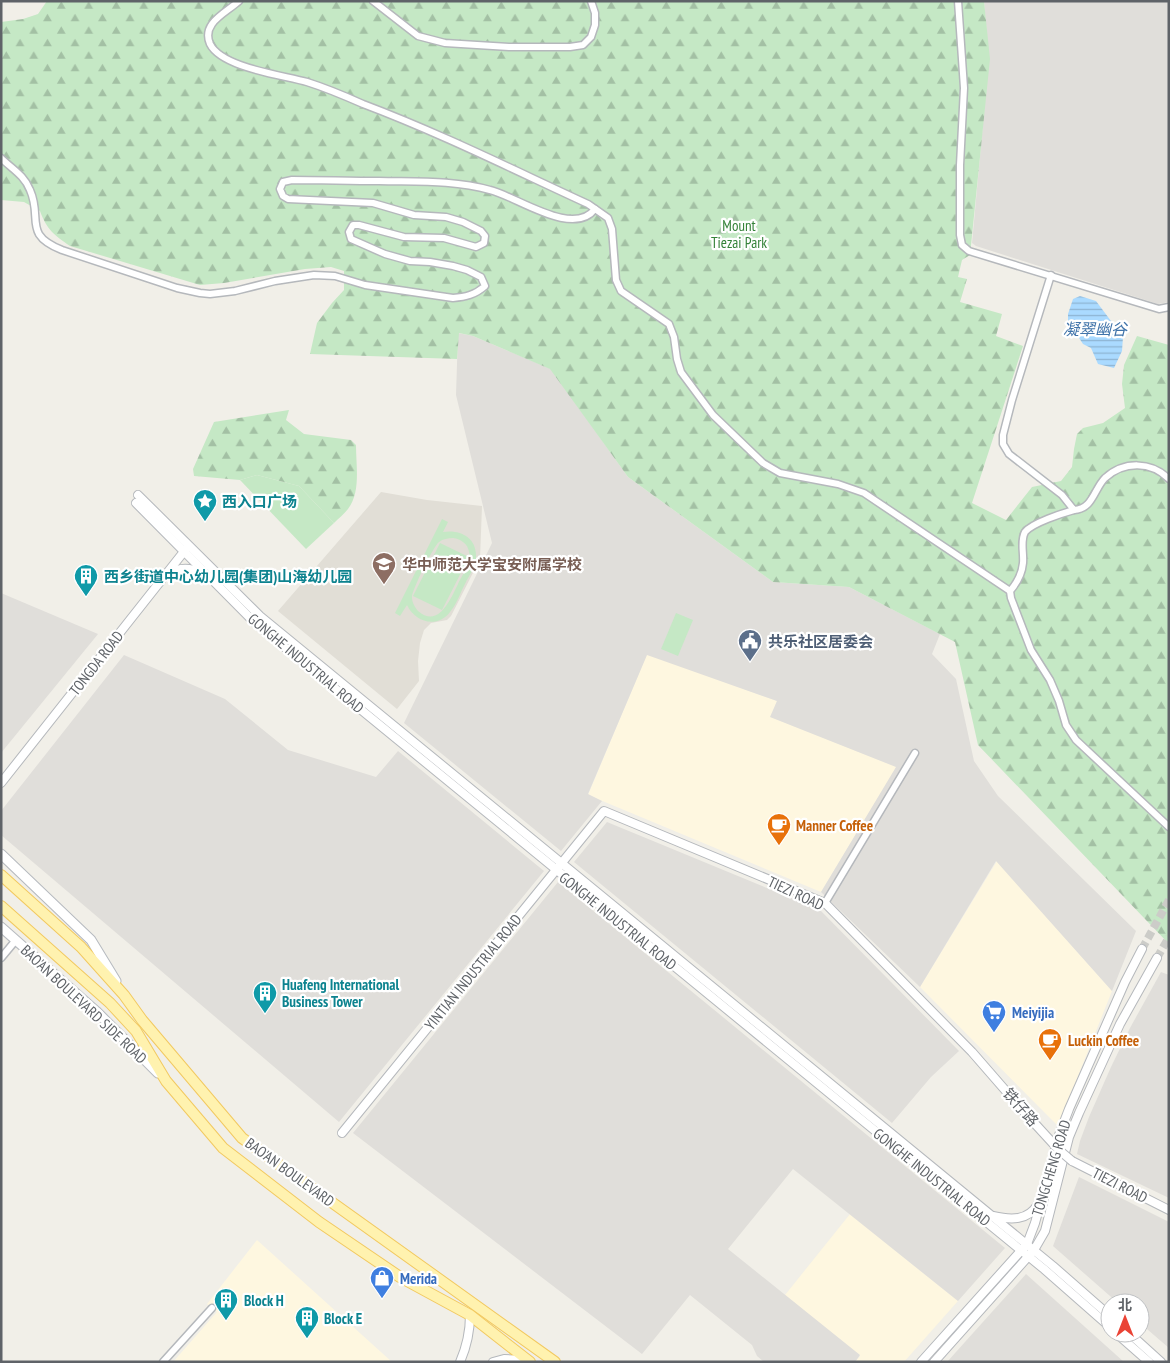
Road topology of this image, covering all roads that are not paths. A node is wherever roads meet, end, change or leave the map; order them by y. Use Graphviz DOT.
graph roads {
  1 [pos="239,1"];
  2 [pos="373,1"];
  3 [pos="591,1"];
  4 [pos="958,1"];
  5 [pos="1,158"];
  6 [pos="595,209"];
  7 [pos="1051,275"];
  8 [pos="1169,307"];
  9 [pos="1169,479"];
  10 [pos="137,499"];
  11 [pos="1074,510"];
  12 [pos="187,549"];
  13 [pos="213,581"];
  14 [pos="160,583"];
  15 [pos="1010,591"];
  16 [pos="915,753"];
  17 [pos="2,782"];
  18 [pos="604,811"];
  19 [pos="1169,827"];
  20 [pos="1,854"];
  21 [pos="559,867"];
  22 [pos="1,875"];
  23 [pos="825,903"];
  24 [pos="1,906"];
  25 [pos="1,927"];
  26 [pos="16,940"];
  27 [pos="1142,949"];
  28 [pos="1,958"];
  29 [pos="1157,958"];
  30 [pos="124,995"];
  31 [pos="972,1052"];
  32 [pos="166,1081"];
  33 [pos="342,1133"];
  34 [pos="1072,1161"];
  35 [pos="1041,1200"];
  36 [pos="1169,1210"];
  37 [pos="992,1216"];
  38 [pos="1024,1247"];
  39 [pos="1031,1253"];
  40 [pos="212,1308"];
  41 [pos="1100,1308"];
  42 [pos="470,1315"];
  43 [pos="1100,1318"];
  44 [pos="1127,1343"];
  45 [pos="1140,1343"];
  46 [pos="528,1361"];
  47 [pos="163,1362"];
  48 [pos="460,1362"];
  49 [pos="468,1362"];
  50 [pos="493,1362"];
  51 [pos="555,1362"];
  52 [pos="921,1362"];
  53 [pos="934,1362"];
  54 [pos="1149,1362"];
  55 [pos="1161,1362"];
  1 -- 6 [label="street"];
  2 -- 3 [label="street"];
  4 -- 7 [label="street"];
  5 -- 6 [label="street"];
  6 -- 15 [label="street"];
  7 -- 8 [label="street"];
  7 -- 11 [label="street"];
  9 -- 11 [label="street"];
  10 -- 12 [label="street, GONGHE INDUSTRIAL ROAD"];
  11 -- 15 [label="street"];
  12 -- 13 [label="street, GONGHE INDUSTRIAL ROAD"];
  12 -- 14 [label="street, TONGDA ROAD"];
  12 -- 21 [label="street, GONGHE INDUSTRIAL ROAD"];
  13 -- 14 [label="street"];
  13 -- 21 [label="street, GONGHE INDUSTRIAL ROAD"];
  14 -- 17 [label="street, TONGDA ROAD"];
  15 -- 19 [label="street"];
  16 -- 23 [label="street"];
  18 -- 21 [label="street, YINTIAN INDUSTRIAL ROAD"];
  18 -- 23 [label="street, TIEZI ROAD"];
  20 -- 30 [label="main road"];
  21 -- 33 [label="street, YINTIAN INDUSTRIAL ROAD"];
  21 -- 37 [label="street, GONGHE INDUSTRIAL ROAD"];
  21 -- 38 [label="street, GONGHE INDUSTRIAL ROAD"];
  22 -- 30 [label="main road, BAO'AN BOULEVARD"];
  23 -- 31 [label="street, TIEZI ROAD"];
  24 -- 32 [label="main road, BAO'AN BOULEVARD"];
  25 -- 26 [label="main road, BAO'AN BOULEVARD SIDE ROAD"];
  26 -- 28 [label="street"];
  26 -- 32 [label="main road, BAO'AN BOULEVARD SIDE ROAD"];
  27 -- 35 [label="street, TONGCHENG ROAD"];
  29 -- 39 [label="street, TONGCHENG ROAD"];
  30 -- 51 [label="main road, BAO'AN BOULEVARD"];
  31 -- 34 [label="street, 铁仔路, bridge"];
  32 -- 42 [label="main road, BAO'AN BOULEVARD"];
  34 -- 36 [label="street, TIEZI ROAD"];
  35 -- 37 [label="street"];
  35 -- 38 [label="street, TONGCHENG ROAD"];
  37 -- 38 [label="street, GONGHE INDUSTRIAL ROAD"];
  38 -- 39 [label="street, GONGHE INDUSTRIAL ROAD"];
  38 -- 52 [label="street, TONGCHENG ROAD"];
  39 -- 41 [label="street, GONGHE INDUSTRIAL ROAD"];
  39 -- 43 [label="street, GONGHE INDUSTRIAL ROAD"];
  39 -- 53 [label="street, TONGCHENG ROAD"];
  40 -- 47 [label="street"];
  42 -- 46 [label="main road, BAO'AN BOULEVARD"];
  42 -- 48 [label="street"];
  44 -- 54 [label="street"];
  45 -- 55 [label="street"];
  46 -- 50 [label="street"];
  48 -- 49 [label="street"];
}
